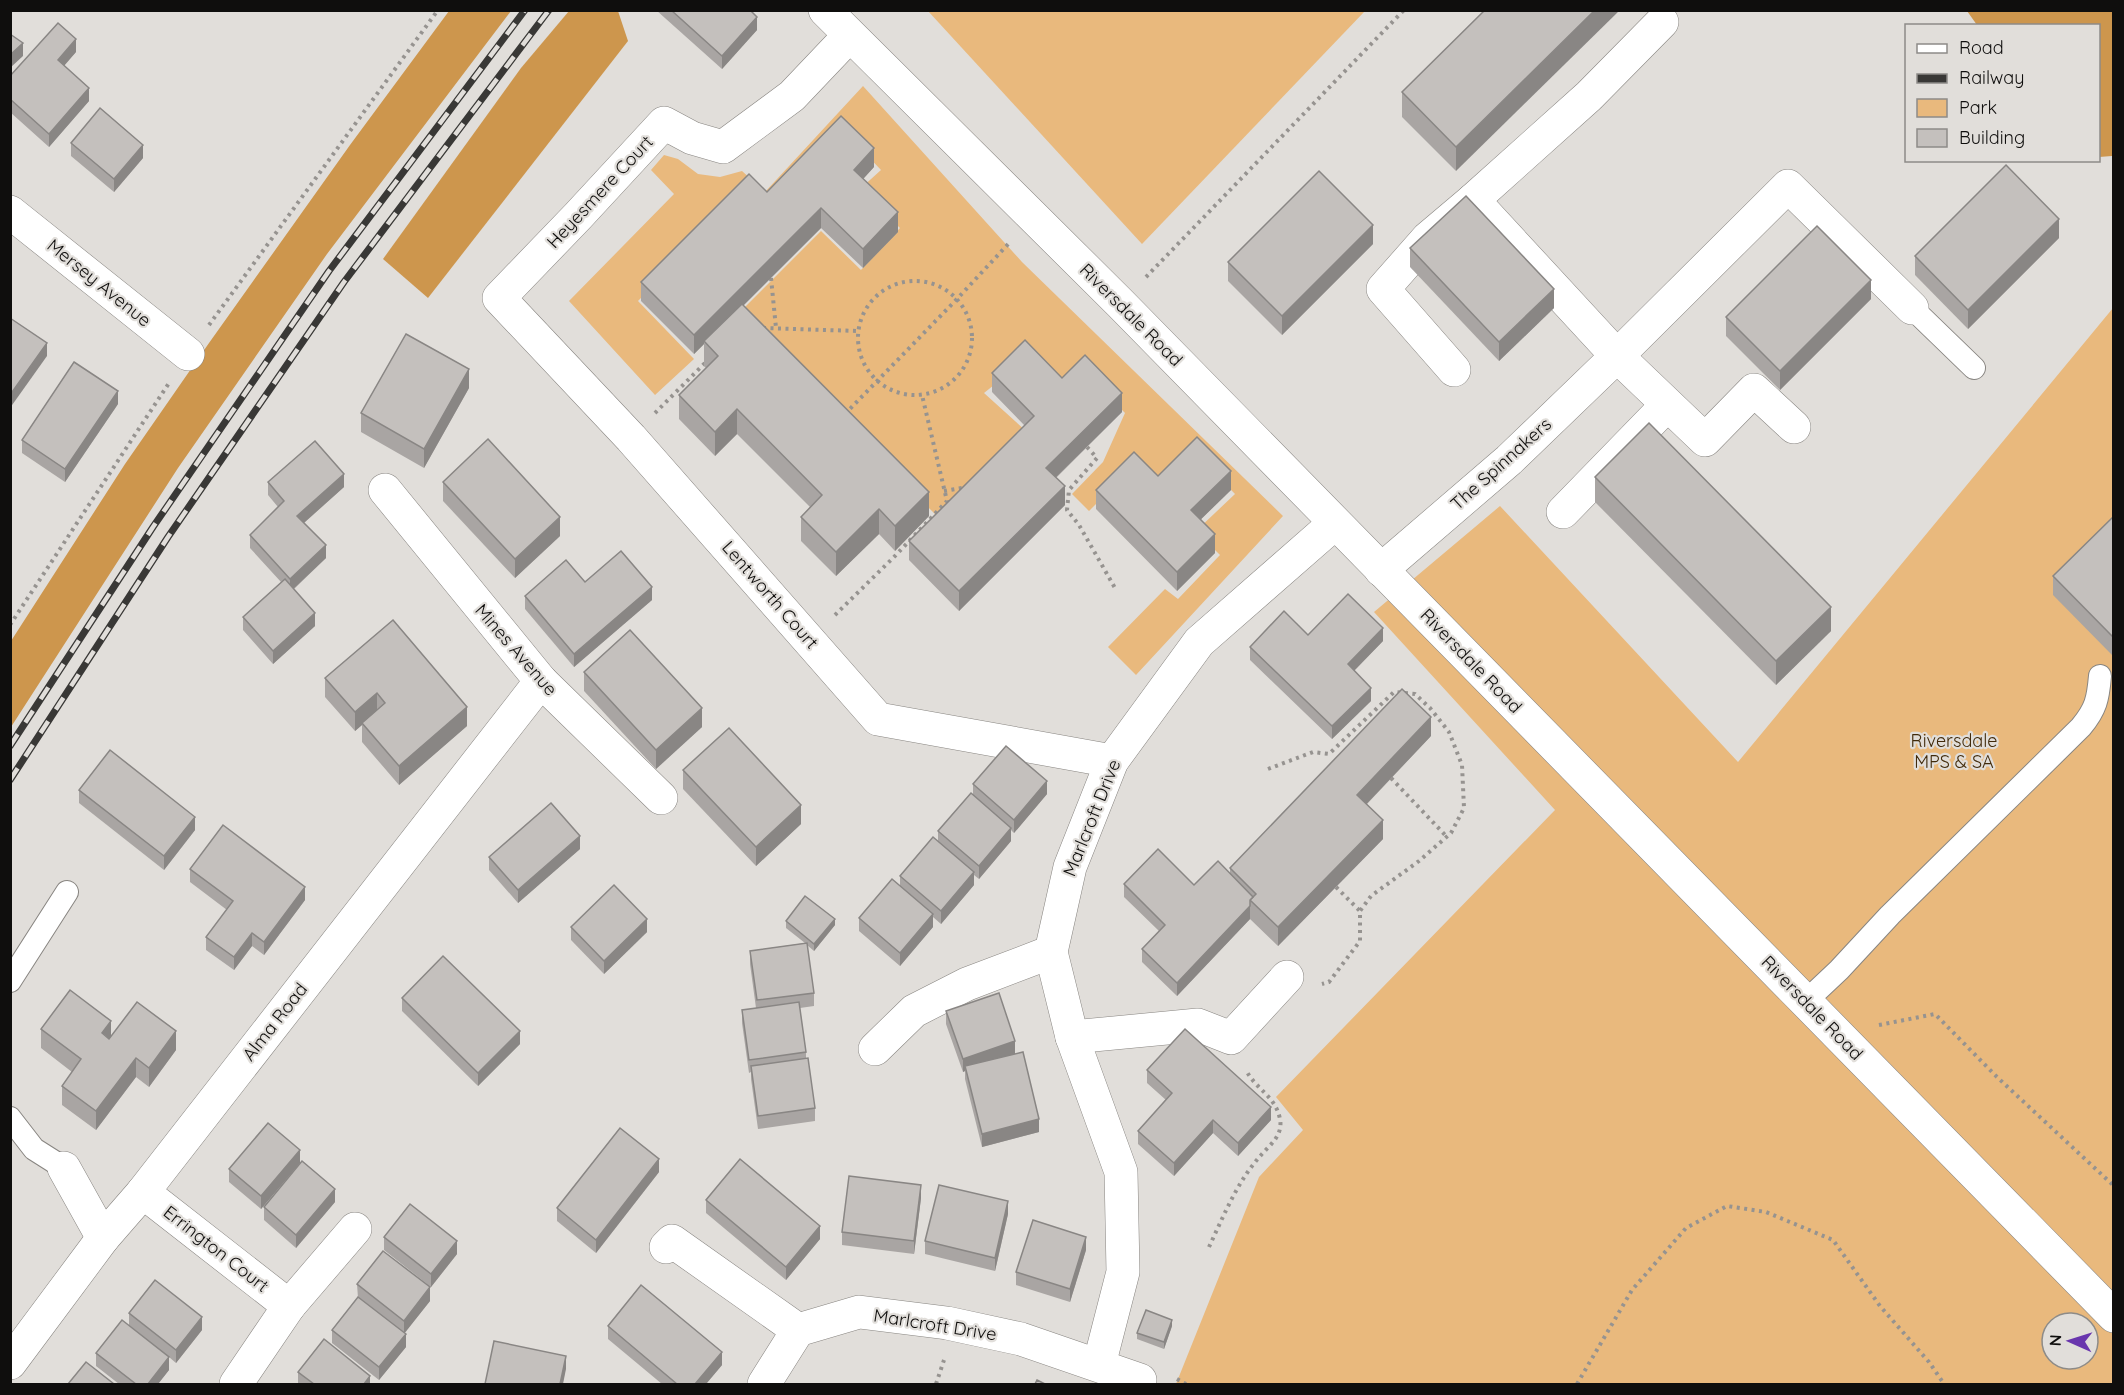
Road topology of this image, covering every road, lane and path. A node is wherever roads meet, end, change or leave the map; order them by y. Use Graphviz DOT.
graph roads {
  1 [pos="438,10"];
  2 [pos="825,10"];
  3 [pos="1404,10"];
  4 [pos="1662,22"];
  5 [pos="849,36"];
  6 [pos="1473,200"];
  7 [pos="10,213"];
  8 [pos="1035,219"];
  9 [pos="771,278"];
  10 [pos="499,298"];
  11 [pos="957,299"];
  12 [pos="1120,303"];
  13 [pos="1912,308"];
  14 [pos="758,328"];
  15 [pos="776,328"];
  16 [pos="858,332"];
  17 [pos="715,353"];
  18 [pos="188,354"];
  19 [pos="1617,356"];
  20 [pos="1974,368"];
  21 [pos="1454,369"];
  22 [pos="877,381"];
  23 [pos="922,395"];
  24 [pos="1667,405"];
  25 [pos="844,414"];
  26 [pos="1794,427"];
  27 [pos="631,438"];
  28 [pos="1087,447"];
  29 [pos="976,485"];
  30 [pos="384,490"];
  31 [pos="944,491"];
  32 [pos="1563,512"];
  33 [pos="1335,522"];
  34 [pos="1381,570"];
  35 [pos="1115,588"];
  36 [pos="10,625"];
  37 [pos="809,640"];
  38 [pos="2100,676"];
  39 [pos="541,681"];
  40 [pos="1112,761"];
  41 [pos="1268,768"];
  42 [pos="1391,778"];
  43 [pos="661,798"];
  44 [pos="1447,837"];
  45 [pos="1336,887"];
  46 [pos="67,892"];
  47 [pos="1360,911"];
  48 [pos="1051,952"];
  49 [pos="1287,977"];
  50 [pos="10,981"];
  51 [pos="1805,1002"];
  52 [pos="1836,1033"];
  53 [pos="1072,1036"];
  54 [pos="1230,1038"];
  55 [pos="875,1049"];
  56 [pos="10,1118"];
  57 [pos="64,1168"];
  58 [pos="2114,1186"];
  59 [pos="143,1192"];
  60 [pos="355,1230"];
  61 [pos="103,1238"];
  62 [pos="666,1247"];
  63 [pos="1209,1247"];
  64 [pos="288,1306"];
  65 [pos="2114,1316"];
  66 [pos="798,1330"];
  67 [pos="10,1363"];
  68 [pos="1099,1365"];
  69 [pos="1140,1380"];
  70 [pos="236,1384"];
  71 [pos="764,1384"];
  72 [pos="1577,1384"];
  73 [pos="1944,1384"];
  1 -- 18 [label="path"];
  2 -- 5 [label="street, Riversdale Road"];
  3 -- 12 [label="path"];
  4 -- 6 [label="street"];
  5 -- 8 [label="street, Riversdale Road"];
  5 -- 10 [label="street, Heyesmere Court"];
  6 -- 19 [label="street"];
  6 -- 21 [label="street"];
  7 -- 18 [label="street, Mersey Avenue"];
  8 -- 11 [label="path"];
  8 -- 12 [label="street, Riversdale Road"];
  9 -- 15 [label="path"];
  10 -- 27 [label="street, Lentworth Court"];
  11 -- 16 [label="path"];
  11 -- 22 [label="path"];
  11 -- 23 [label="path"];
  12 -- 33 [label="street, Riversdale Road"];
  13 -- 19 [label="street, The Spinnakers"];
  13 -- 20 [label="lane"];
  14 -- 15 [label="path"];
  15 -- 16 [label="path"];
  16 -- 22 [label="path"];
  17 -- 27 [label="path"];
  18 -- 36 [label="path"];
  19 -- 24 [label="street"];
  19 -- 34 [label="street, The Spinnakers"];
  22 -- 23 [label="path"];
  22 -- 25 [label="path"];
  23 -- 31 [label="path"];
  24 -- 26 [label="street"];
  24 -- 32 [label="street"];
  27 -- 37 [label="street, Lentworth Court"];
  28 -- 35 [label="path"];
  29 -- 31 [label="path"];
  30 -- 39 [label="street, Mines Avenue"];
  31 -- 37 [label="path"];
  33 -- 34 [label="street, Riversdale Road"];
  33 -- 40 [label="street, Marlcroft Drive"];
  34 -- 51 [label="street, Riversdale Road"];
  37 -- 40 [label="street, Lentworth Court"];
  38 -- 51 [label="lane"];
  39 -- 43 [label="street, Mines Avenue"];
  39 -- 59 [label="street, Alma Road"];
  40 -- 48 [label="street, Marlcroft Drive"];
  41 -- 44 [label="path"];
  42 -- 44 [label="path"];
  44 -- 47 [label="path"];
  45 -- 47 [label="path"];
  46 -- 50 [label="lane"];
  47 -- 49 [label="path"];
  48 -- 53 [label="street, Marlcroft Drive"];
  48 -- 55 [label="street"];
  49 -- 54 [label="street"];
  51 -- 52 [label="street, Riversdale Road"];
  52 -- 58 [label="path"];
  52 -- 65 [label="street, Riversdale Road"];
  53 -- 54 [label="street"];
  53 -- 68 [label="street, Marlcroft Drive"];
  54 -- 63 [label="path"];
  56 -- 57 [label="lane"];
  57 -- 61 [label="street"];
  59 -- 61 [label="street, Alma Road"];
  59 -- 64 [label="street, Errington Court"];
  60 -- 64 [label="street"];
  61 -- 67 [label="street, Alma Road"];
  62 -- 66 [label="street"];
  64 -- 70 [label="street"];
  66 -- 68 [label="street, Marlcroft Drive"];
  66 -- 71 [label="street"];
  68 -- 69 [label="street, Marlcroft Drive"];
  72 -- 73 [label="path"];
}
